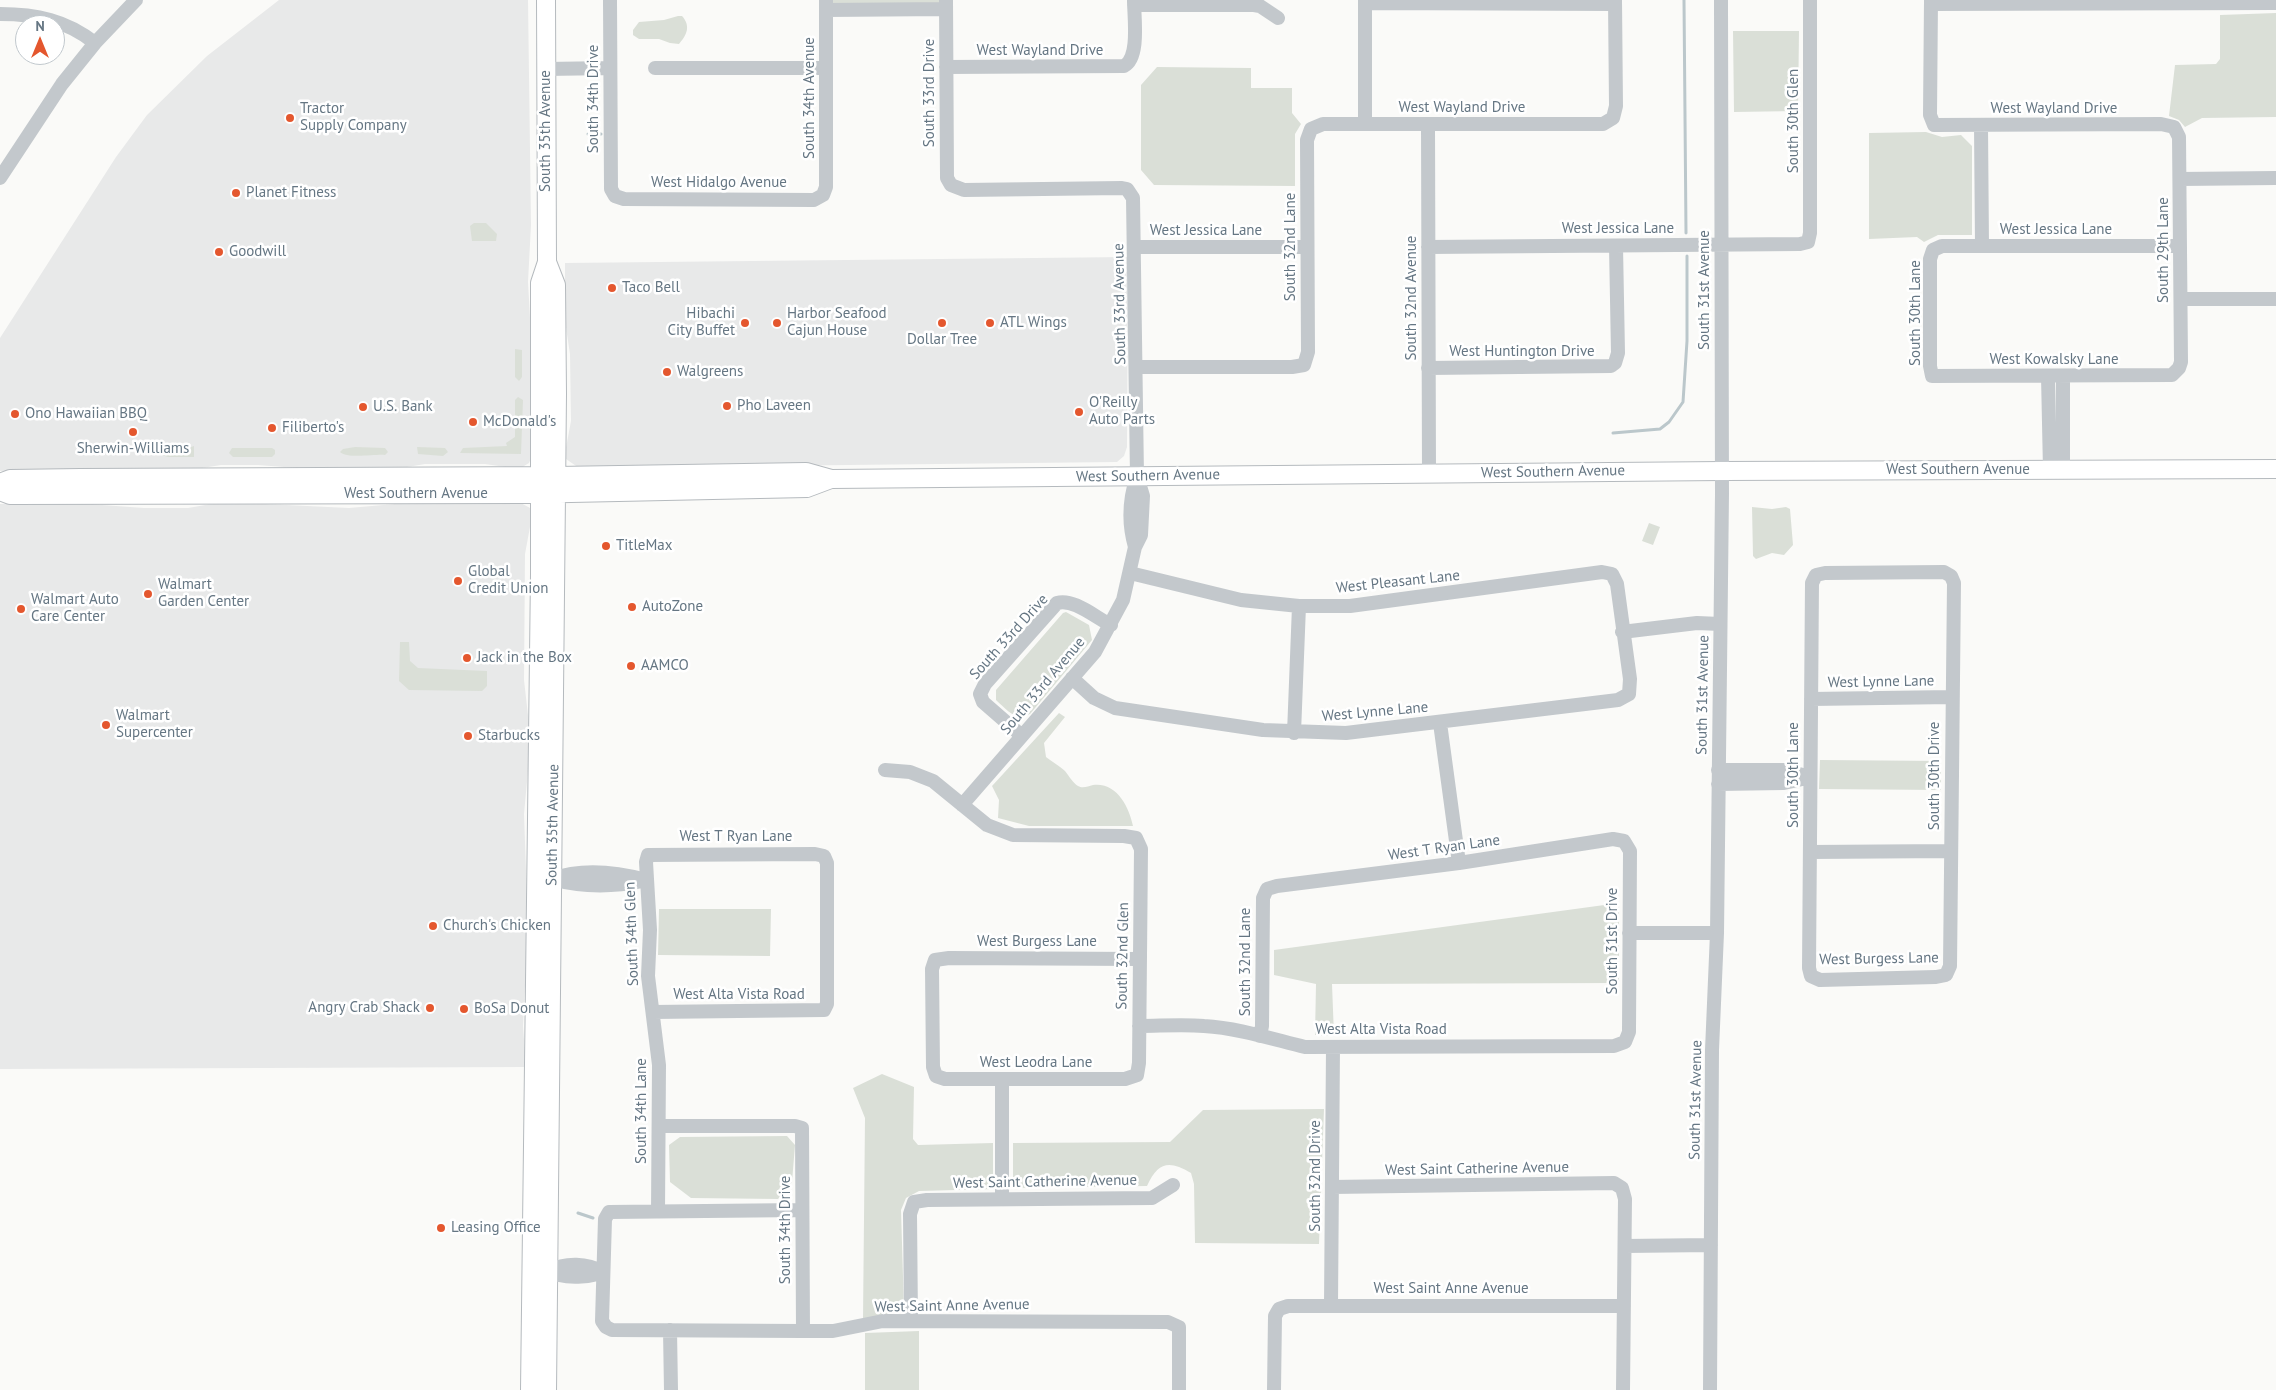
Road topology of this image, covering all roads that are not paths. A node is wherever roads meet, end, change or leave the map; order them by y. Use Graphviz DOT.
graph roads {
  1 [pos="136,0"];
  2 [pos="546,0"];
  3 [pos="610,0"];
  4 [pos="1720,0"];
  5 [pos="1810,0"];
  6 [pos="1134,2"];
  7 [pos="1365,2"];
  8 [pos="1616,2"];
  9 [pos="1931,2"];
  10 [pos="2137,2"];
  11 [pos="2276,3"];
  12 [pos="946,4"];
  13 [pos="826,5"];
  14 [pos="0,14"];
  15 [pos="1278,18"];
  16 [pos="95,42"];
  17 [pos="946,67"];
  18 [pos="610,68"];
  19 [pos="655,68"];
  20 [pos="826,68"];
  21 [pos="546,69"];
  22 [pos="1365,124"];
  23 [pos="1428,124"];
  24 [pos="1981,126"];
  25 [pos="2174,128"];
  26 [pos="1311,129"];
  27 [pos="0,178"];
  28 [pos="2276,178"];
  29 [pos="2180,179"];
  30 [pos="1131,193"];
  31 [pos="823,195"];
  32 [pos="615,196"];
  33 [pos="1808,242"];
  34 [pos="1721,245"];
  35 [pos="1616,246"];
  36 [pos="1982,246"];
  37 [pos="2180,246"];
  38 [pos="1135,247"];
  39 [pos="1307,247"];
  40 [pos="1428,247"];
  41 [pos="1933,250"];
  42 [pos="2181,299"];
  43 [pos="2276,299"];
  44 [pos="1137,367"];
  45 [pos="1428,368"];
  46 [pos="2176,372"];
  47 [pos="1932,376"];
  48 [pos="2048,376"];
  49 [pos="2063,376"];
  50 [pos="2276,469"];
  51 [pos="1722,470"];
  52 [pos="2057,470"];
  53 [pos="1428,473"];
  54 [pos="548,476"];
  55 [pos="1137,476"];
  56 [pos="831,479"];
  57 [pos="0,483"];
  58 [pos="0,491"];
  59 [pos="548,494"];
  60 [pos="1130,573"];
  61 [pos="1951,576"];
  62 [pos="1299,606"];
  63 [pos="1720,624"];
  64 [pos="1111,625"];
  65 [pos="1622,632"];
  66 [pos="1072,678"];
  67 [pos="1952,697"];
  68 [pos="1811,699"];
  69 [pos="1440,723"];
  70 [pos="1294,733"];
  71 [pos="1022,736"];
  72 [pos="885,770"];
  73 [pos="546,774"];
  74 [pos="1718,777"];
  75 [pos="1810,777"];
  76 [pos="962,805"];
  77 [pos="1624,842"];
  78 [pos="1951,851"];
  79 [pos="1810,852"];
  80 [pos="648,855"];
  81 [pos="1459,863"];
  82 [pos="552,879"];
  83 [pos="646,880"];
  84 [pos="1267,889"];
  85 [pos="1629,933"];
  86 [pos="1717,933"];
  87 [pos="1139,959"];
  88 [pos="1946,975"];
  89 [pos="1812,976"];
  90 [pos="824,1010"];
  91 [pos="653,1012"];
  92 [pos="1139,1026"];
  93 [pos="1260,1036"];
  94 [pos="1625,1042"];
  95 [pos="1333,1047"];
  96 [pos="1137,1075"];
  97 [pos="936,1076"];
  98 [pos="1002,1079"];
  99 [pos="659,1126"];
  100 [pos="1173,1184"];
  101 [pos="1332,1187"];
  102 [pos="1002,1199"];
  103 [pos="802,1210"];
  104 [pos="658,1211"];
  105 [pos="1711,1245"];
  106 [pos="1625,1246"];
  107 [pos="540,1270"];
  108 [pos="603,1272"];
  109 [pos="1331,1305"];
  110 [pos="1624,1306"];
  111 [pos="911,1321"];
  112 [pos="670,1330"];
  113 [pos="803,1332"];
  114 [pos="530,1390"];
  115 [pos="547,1390"];
  116 [pos="671,1390"];
  117 [pos="1179,1390"];
  118 [pos="1274,1390"];
  119 [pos="1624,1390"];
  120 [pos="1710,1390"];
  1 -- 16 [label="street"];
  2 -- 21 [label="main road, South 35th Avenue"];
  3 -- 18 [label="street, South 34th Drive"];
  4 -- 34 [label="street, South 31st Avenue"];
  5 -- 33 [label="street, South 30th Glen"];
  6 -- 15 [label="street"];
  6 -- 17 [label="street, West Wayland Drive"];
  7 -- 8 [label="street"];
  7 -- 22 [label="street"];
  8 -- 23 [label="street, West Wayland Drive"];
  9 -- 10 [label="street"];
  9 -- 24 [label="street, West Wayland Drive"];
  10 -- 11 [label="street"];
  12 -- 13 [label="street"];
  12 -- 17 [label="street, South 33rd Drive"];
  13 -- 20 [label="street, South 34th Avenue"];
  14 -- 16 [label="street"];
  16 -- 27 [label="street"];
  17 -- 30 [label="street, South 33rd Drive"];
  18 -- 21 [label="street"];
  18 -- 32 [label="street, South 34th Drive"];
  19 -- 20 [label="street"];
  20 -- 31 [label="street, South 34th Avenue"];
  21 -- 54 [label="main road, South 35th Avenue"];
  22 -- 23 [label="street, West Wayland Drive"];
  22 -- 26 [label="street, West Wayland Drive"];
  23 -- 40 [label="street, South 32nd Avenue"];
  24 -- 25 [label="street, West Wayland Drive"];
  24 -- 36 [label="street"];
  25 -- 29 [label="street, South 29th Lane"];
  26 -- 39 [label="street, South 32nd Lane"];
  28 -- 29 [label="street"];
  29 -- 37 [label="street, South 29th Lane"];
  30 -- 38 [label="street, South 33rd Avenue"];
  31 -- 32 [label="street, West Hidalgo Avenue"];
  33 -- 34 [label="street, West Jessica Lane"];
  34 -- 35 [label="street, West Jessica Lane"];
  34 -- 51 [label="street, South 31st Avenue"];
  35 -- 40 [label="street, West Jessica Lane"];
  35 -- 45 [label="street, West Huntington Drive"];
  36 -- 37 [label="street, West Jessica Lane"];
  36 -- 41 [label="street, West Jessica Lane"];
  37 -- 42 [label="street, South 29th Lane"];
  38 -- 39 [label="street, West Jessica Lane"];
  38 -- 44 [label="street, South 33rd Avenue"];
  39 -- 44 [label="street, South 32nd Lane"];
  40 -- 45 [label="street, South 32nd Avenue"];
  41 -- 47 [label="street, South 30th Lane"];
  42 -- 43 [label="street"];
  42 -- 46 [label="street, South 29th Lane"];
  44 -- 55 [label="street, South 33rd Avenue"];
  45 -- 53 [label="street, South 32nd Avenue"];
  46 -- 49 [label="street, West Kowalsky Lane"];
  47 -- 48 [label="street, West Kowalsky Lane"];
  48 -- 49 [label="street, West Kowalsky Lane"];
  48 -- 52 [label="street"];
  49 -- 52 [label="street"];
  50 -- 52 [label="main road, West Southern Avenue"];
  51 -- 52 [label="main road, West Southern Avenue"];
  51 -- 53 [label="main road, West Southern Avenue"];
  51 -- 63 [label="street, South 31st Avenue"];
  53 -- 55 [label="main road, West Southern Avenue"];
  54 -- 56 [label="main road, West Southern Avenue"];
  54 -- 57 [label="main road, West Southern Avenue"];
  54 -- 59 [label="main road, South 35th Avenue"];
  55 -- 56 [label="main road, West Southern Avenue"];
  55 -- 60 [label="street, South 33rd Avenue"];
  56 -- 59 [label="main road, West Southern Avenue"];
  58 -- 59 [label="main road, West Southern Avenue"];
  59 -- 73 [label="main road, South 35th Avenue"];
  60 -- 62 [label="street, West Pleasant Lane"];
  60 -- 64 [label="street, South 33rd Avenue"];
  61 -- 67 [label="street, South 30th Drive"];
  61 -- 68 [label="street, South 30th Lane"];
  62 -- 65 [label="street, West Pleasant Lane"];
  62 -- 70 [label="street"];
  63 -- 65 [label="street"];
  63 -- 74 [label="street, South 31st Avenue"];
  64 -- 66 [label="street, South 33rd Avenue"];
  64 -- 71 [label="street, South 33rd Drive"];
  65 -- 69 [label="street, West Lynne Lane"];
  66 -- 70 [label="street, West Lynne Lane"];
  66 -- 71 [label="street, South 33rd Avenue"];
  67 -- 68 [label="street, West Lynne Lane"];
  67 -- 78 [label="street, South 30th Drive"];
  68 -- 75 [label="street, South 30th Lane"];
  69 -- 70 [label="street, West Lynne Lane"];
  69 -- 81 [label="street"];
  71 -- 76 [label="street, South 33rd Avenue"];
  72 -- 76 [label="street"];
  73 -- 82 [label="main road, South 35th Avenue"];
  73 -- 107 [label="main road, South 35th Avenue"];
  74 -- 75 [label="street"];
  74 -- 86 [label="street, South 31st Avenue"];
  75 -- 79 [label="street, South 30th Lane"];
  76 -- 87 [label="street, South 32nd Glen"];
  77 -- 81 [label="street, West T Ryan Lane"];
  77 -- 85 [label="street, South 31st Drive"];
  78 -- 79 [label="street"];
  78 -- 88 [label="street, South 30th Drive"];
  79 -- 89 [label="street, South 30th Lane"];
  80 -- 83 [label="street, South 34th Glen"];
  80 -- 90 [label="street, West T Ryan Lane"];
  81 -- 84 [label="street, West T Ryan Lane"];
  82 -- 83 [label="street"];
  82 -- 107 [label="main road, South 35th Avenue"];
  83 -- 91 [label="street, South 34th Glen"];
  84 -- 93 [label="street, South 32nd Lane"];
  85 -- 86 [label="street"];
  85 -- 94 [label="street, South 31st Drive"];
  86 -- 105 [label="street, South 31st Avenue"];
  87 -- 92 [label="street, South 32nd Glen"];
  87 -- 97 [label="street, West Burgess Lane"];
  88 -- 89 [label="street, West Burgess Lane"];
  90 -- 91 [label="street, West Alta Vista Road"];
  91 -- 99 [label="street, South 34th Lane"];
  92 -- 93 [label="street, West Alta Vista Road"];
  92 -- 96 [label="street, South 32nd Glen"];
  93 -- 95 [label="street, West Alta Vista Road"];
  94 -- 95 [label="street, West Alta Vista Road"];
  95 -- 101 [label="street, South 32nd Drive"];
  96 -- 98 [label="street, West Leodra Lane"];
  97 -- 98 [label="street, West Leodra Lane"];
  98 -- 102 [label="street"];
  99 -- 103 [label="street, South 34th Drive"];
  99 -- 104 [label="street, South 34th Lane"];
  100 -- 102 [label="street, West Saint Catherine Avenue"];
  101 -- 106 [label="street, West Saint Catherine Avenue"];
  101 -- 109 [label="street, South 32nd Drive"];
  102 -- 111 [label="street, West Saint Catherine Avenue"];
  103 -- 104 [label="street"];
  103 -- 113 [label="street, South 34th Drive"];
  104 -- 108 [label="street"];
  105 -- 106 [label="street"];
  105 -- 120 [label="street, South 31st Avenue"];
  106 -- 110 [label="street"];
  107 -- 108 [label="street"];
  107 -- 114 [label="main road, South 35th Avenue"];
  107 -- 115 [label="main road, South 35th Avenue"];
  108 -- 112 [label="street, West Saint Anne Avenue"];
  109 -- 110 [label="street, West Saint Anne Avenue"];
  109 -- 118 [label="street, West Saint Anne Avenue"];
  110 -- 119 [label="street"];
  111 -- 113 [label="street, West Saint Anne Avenue"];
  111 -- 117 [label="street, West Saint Anne Avenue"];
  112 -- 113 [label="street, West Saint Anne Avenue"];
  112 -- 116 [label="street"];
}
